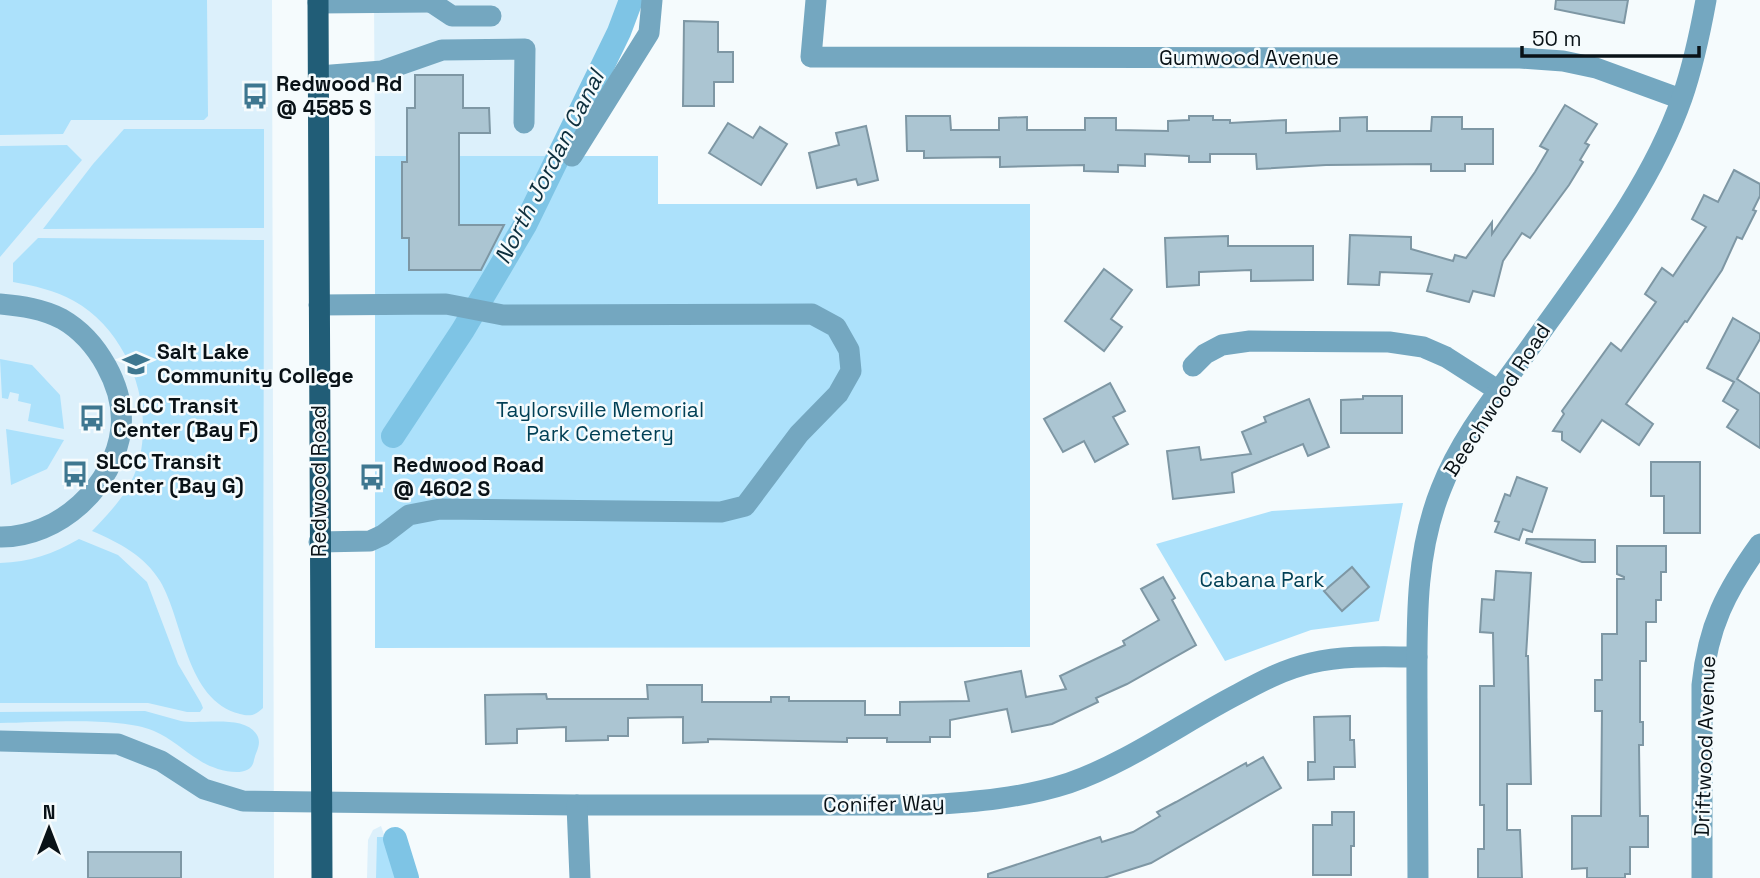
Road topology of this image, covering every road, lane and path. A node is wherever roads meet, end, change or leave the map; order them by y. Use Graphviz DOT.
graph roads {
  1 [pos="652,0"];
  2 [pos="816,0"];
  3 [pos="1706,0"];
  4 [pos="431,1"];
  5 [pos="318,2"];
  6 [pos="491,16"];
  7 [pos="318,76"];
  8 [pos="1681,99"];
  9 [pos="524,123"];
  10 [pos="572,156"];
  11 [pos="0,304"];
  12 [pos="318,305"];
  13 [pos="1193,366"];
  14 [pos="1499,391"];
  15 [pos="0,537"];
  16 [pos="319,542"];
  17 [pos="1760,544"];
  18 [pos="1417,657"];
  19 [pos="0,741"];
  20 [pos="320,803"];
  21 [pos="577,805"];
  22 [pos="322,878"];
  23 [pos="580,878"];
  24 [pos="1418,878"];
  25 [pos="1702,878"];
  1 -- 10 [label="street"];
  2 -- 8 [label="street, Gumwood Avenue"];
  3 -- 8 [label="street, Beechwood Road"];
  4 -- 5 [label="street"];
  4 -- 6 [label="street"];
  5 -- 7 [label="main road, Redwood Road"];
  7 -- 9 [label="street"];
  7 -- 12 [label="main road, Redwood Road"];
  8 -- 14 [label="street, Beechwood Road"];
  11 -- 15 [label="street"];
  12 -- 16 [label="main road, Redwood Road"];
  12 -- 16 [label="street"];
  13 -- 14 [label="street"];
  14 -- 18 [label="street, Beechwood Road"];
  16 -- 20 [label="main road, Redwood Road"];
  17 -- 25 [label="street, Driftwood Avenue"];
  18 -- 21 [label="street, Conifer Way"];
  18 -- 24 [label="street, Beechwood Road"];
  19 -- 20 [label="street, Conifer Way"];
  20 -- 21 [label="street, Conifer Way"];
  20 -- 22 [label="main road, Redwood Road"];
  21 -- 23 [label="street"];
}
